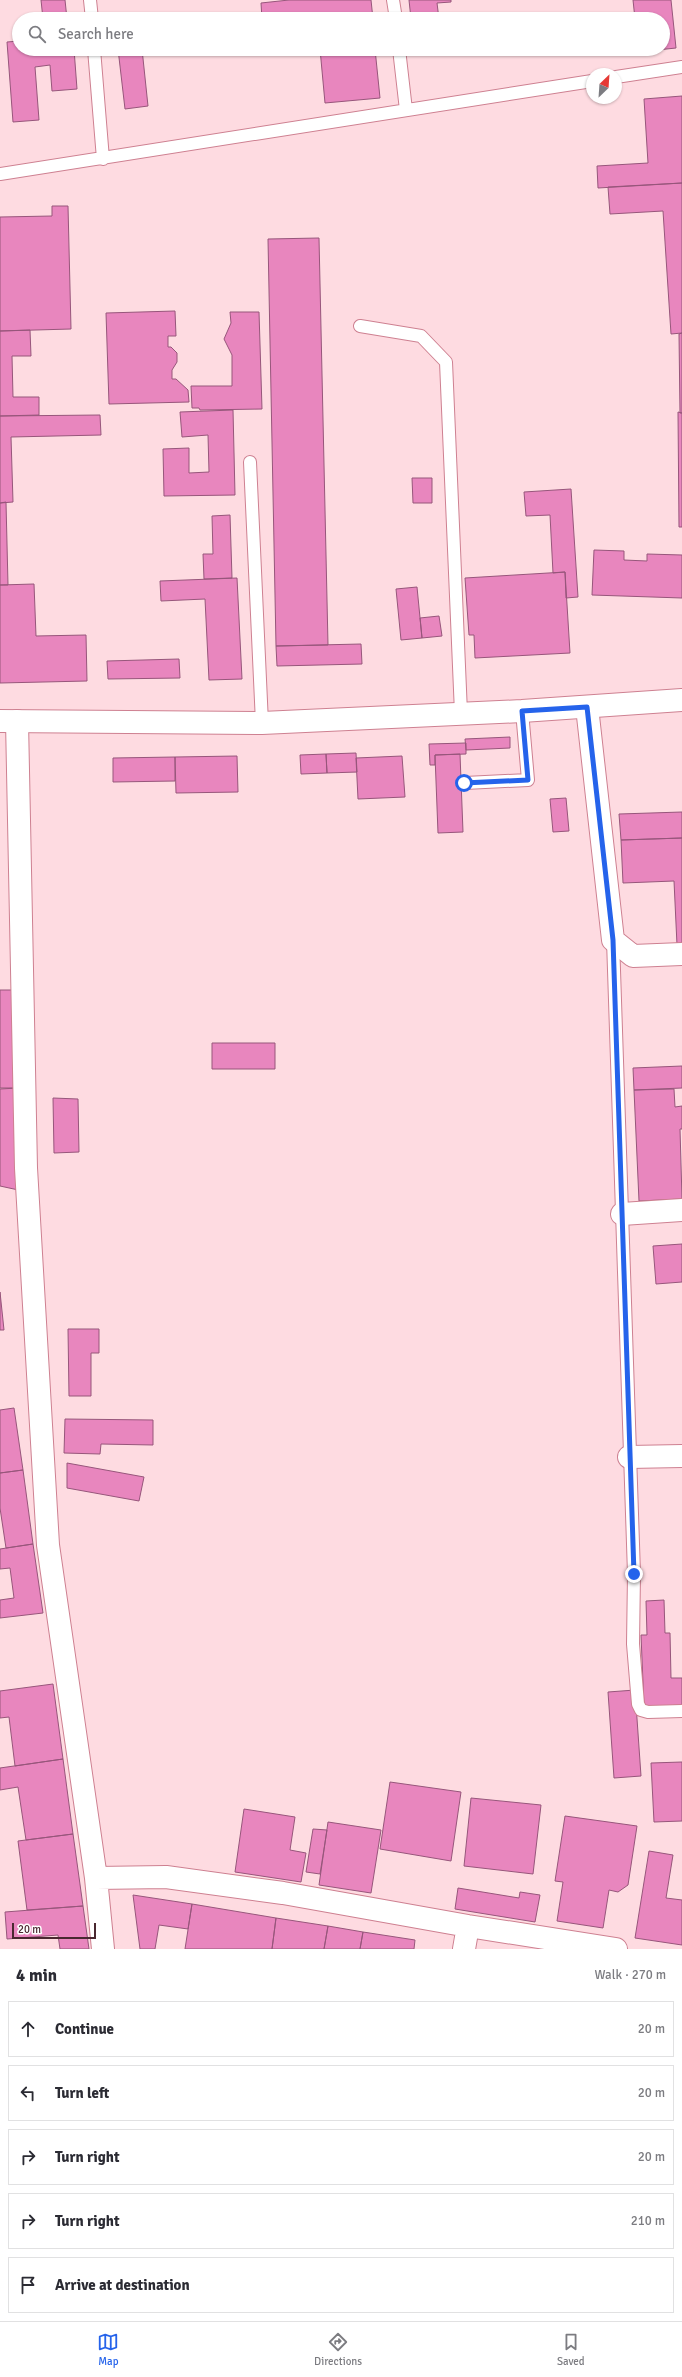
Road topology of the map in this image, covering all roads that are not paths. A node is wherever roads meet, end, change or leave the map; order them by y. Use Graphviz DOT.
graph roads {
  1 [pos="90,0"];
  2 [pos="394,0"];
  3 [pos="91,12"];
  4 [pos="395,12"];
  5 [pos="95,56"];
  6 [pos="400,56"];
  7 [pos="682,66"];
  8 [pos="622,76"];
  9 [pos="586,82"];
  10 [pos="406,110"];
  11 [pos="103,159"];
  12 [pos="0,174"];
  13 [pos="360,326"];
  14 [pos="250,462"];
  15 [pos="682,700"];
  16 [pos="587,707"];
  17 [pos="522,711"];
  18 [pos="460,713"];
  19 [pos="9,721"];
  20 [pos="262,723"];
  21 [pos="464,783"];
  22 [pos="613,940"];
  23 [pos="682,954"];
  24 [pos="682,1210"];
  25 [pos="622,1214"];
  26 [pos="682,1456"];
  27 [pos="629,1457"];
  28 [pos="682,1712"];
  29 [pos="96,1878"];
  30 [pos="468,1926"];
  31 [pos="103,1949"];
  32 [pos="464,1949"];
  33 [pos="616,1949"];
  1 -- 3 [label="lane"];
  2 -- 4 [label="lane"];
  5 -- 11 [label="lane"];
  6 -- 10 [label="lane"];
  7 -- 8 [label="lane"];
  9 -- 10 [label="lane"];
  10 -- 11 [label="lane"];
  11 -- 12 [label="lane"];
  13 -- 18 [label="lane"];
  14 -- 20 [label="lane"];
  15 -- 16 [label="street"];
  16 -- 17 [label="street"];
  16 -- 22 [label="street"];
  17 -- 18 [label="street"];
  17 -- 21 [label="lane"];
  18 -- 20 [label="street"];
  19 -- 20 [label="street"];
  19 -- 29 [label="street"];
  22 -- 23 [label="street"];
  22 -- 25 [label="lane"];
  24 -- 25 [label="street"];
  25 -- 27 [label="lane"];
  26 -- 27 [label="street"];
  27 -- 28 [label="lane"];
  29 -- 30 [label="street"];
  29 -- 31 [label="street"];
  30 -- 32 [label="street"];
  30 -- 33 [label="street"];
}
